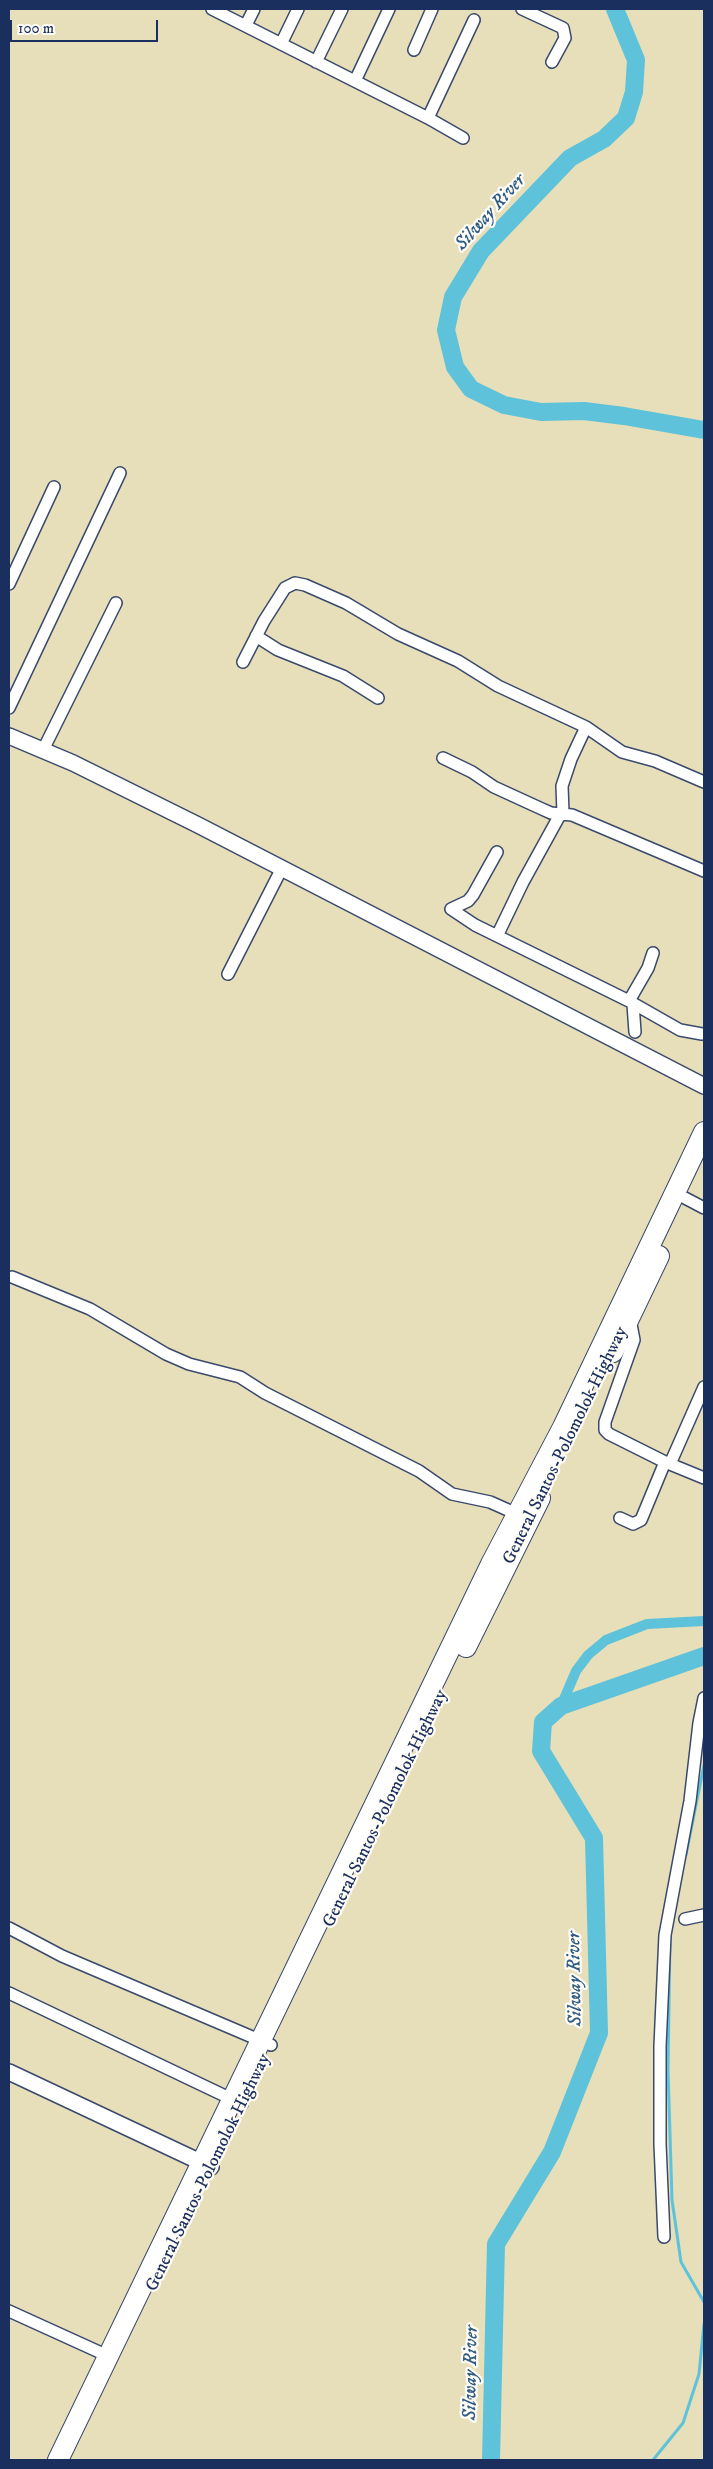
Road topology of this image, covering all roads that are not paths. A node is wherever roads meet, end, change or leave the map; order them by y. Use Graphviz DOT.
graph roads {
  1 [pos="212,9"];
  2 [pos="254,9"];
  3 [pos="298,9"];
  4 [pos="342,9"];
  5 [pos="389,9"];
  6 [pos="432,9"];
  7 [pos="522,9"];
  8 [pos="474,20"];
  9 [pos="246,25"];
  10 [pos="281,44"];
  11 [pos="414,50"];
  12 [pos="316,62"];
  13 [pos="552,62"];
  14 [pos="355,82"];
  15 [pos="428,118"];
  16 [pos="463,138"];
  17 [pos="120,473"];
  18 [pos="54,487"];
  19 [pos="9,584"];
  20 [pos="116,603"];
  21 [pos="256,636"];
  22 [pos="244,662"];
  23 [pos="378,698"];
  24 [pos="9,708"];
  25 [pos="586,727"];
  26 [pos="9,736"];
  27 [pos="43,750"];
  28 [pos="443,758"];
  29 [pos="704,782"];
  30 [pos="562,813"];
  31 [pos="497,852"];
  32 [pos="282,868"];
  33 [pos="704,871"];
  34 [pos="498,934"];
  35 [pos="653,953"];
  36 [pos="228,974"];
  37 [pos="631,1002"];
  38 [pos="635,1032"];
  39 [pos="702,1034"];
  40 [pos="704,1086"];
  41 [pos="704,1132"];
  42 [pos="704,1159"];
  43 [pos="685,1198"];
  44 [pos="704,1208"];
  45 [pos="12,1277"];
  46 [pos="630,1319"];
  47 [pos="704,1387"];
  48 [pos="668,1463"];
  49 [pos="704,1478"];
  50 [pos="517,1514"];
  51 [pos="620,1518"];
  52 [pos="704,1698"];
  53 [pos="704,1915"];
  54 [pos="685,1919"];
  55 [pos="9,1928"];
  56 [pos="9,1993"];
  57 [pos="266,2043"];
  58 [pos="9,2072"];
  59 [pos="237,2102"];
  60 [pos="207,2166"];
  61 [pos="664,2237"];
  62 [pos="9,2311"];
  63 [pos="108,2356"];
  64 [pos="58,2460"];
  65 [pos="70,2460"];
  1 -- 9 [label="street"];
  2 -- 9 [label="street"];
  3 -- 10 [label="street"];
  4 -- 12 [label="street"];
  5 -- 14 [label="street"];
  6 -- 11 [label="street"];
  7 -- 13 [label="street"];
  8 -- 15 [label="street"];
  9 -- 10 [label="street"];
  10 -- 12 [label="street"];
  12 -- 14 [label="street"];
  14 -- 15 [label="street"];
  15 -- 16 [label="street"];
  17 -- 24 [label="street"];
  18 -- 19 [label="street"];
  20 -- 27 [label="street"];
  21 -- 22 [label="street"];
  21 -- 23 [label="street"];
  21 -- 25 [label="street"];
  25 -- 29 [label="street"];
  25 -- 30 [label="street"];
  26 -- 27 [label="street"];
  27 -- 32 [label="street"];
  28 -- 30 [label="street"];
  30 -- 33 [label="street"];
  30 -- 34 [label="street"];
  31 -- 34 [label="street"];
  32 -- 36 [label="street"];
  32 -- 40 [label="street"];
  34 -- 37 [label="street"];
  35 -- 37 [label="street"];
  37 -- 38 [label="street"];
  37 -- 39 [label="street"];
  41 -- 50 [label="highway"];
  42 -- 43 [label="highway, General Santos-Polomolok Highway"];
  43 -- 44 [label="street"];
  43 -- 46 [label="highway, General Santos-Polomolok Highway"];
  45 -- 50 [label="street"];
  46 -- 48 [label="street"];
  46 -- 57 [label="highway, General Santos-Polomolok Highway"];
  47 -- 48 [label="street"];
  48 -- 49 [label="street"];
  48 -- 51 [label="street"];
  50 -- 57 [label="highway"];
  52 -- 61 [label="street"];
  53 -- 54 [label="street"];
  55 -- 57 [label="street"];
  56 -- 59 [label="street"];
  57 -- 59 [label="highway"];
  58 -- 60 [label="street"];
  59 -- 60 [label="highway"];
  60 -- 63 [label="highway"];
  60 -- 65 [label="highway, General Santos-Polomolok Highway"];
  62 -- 63 [label="street"];
  63 -- 64 [label="highway"];
}
